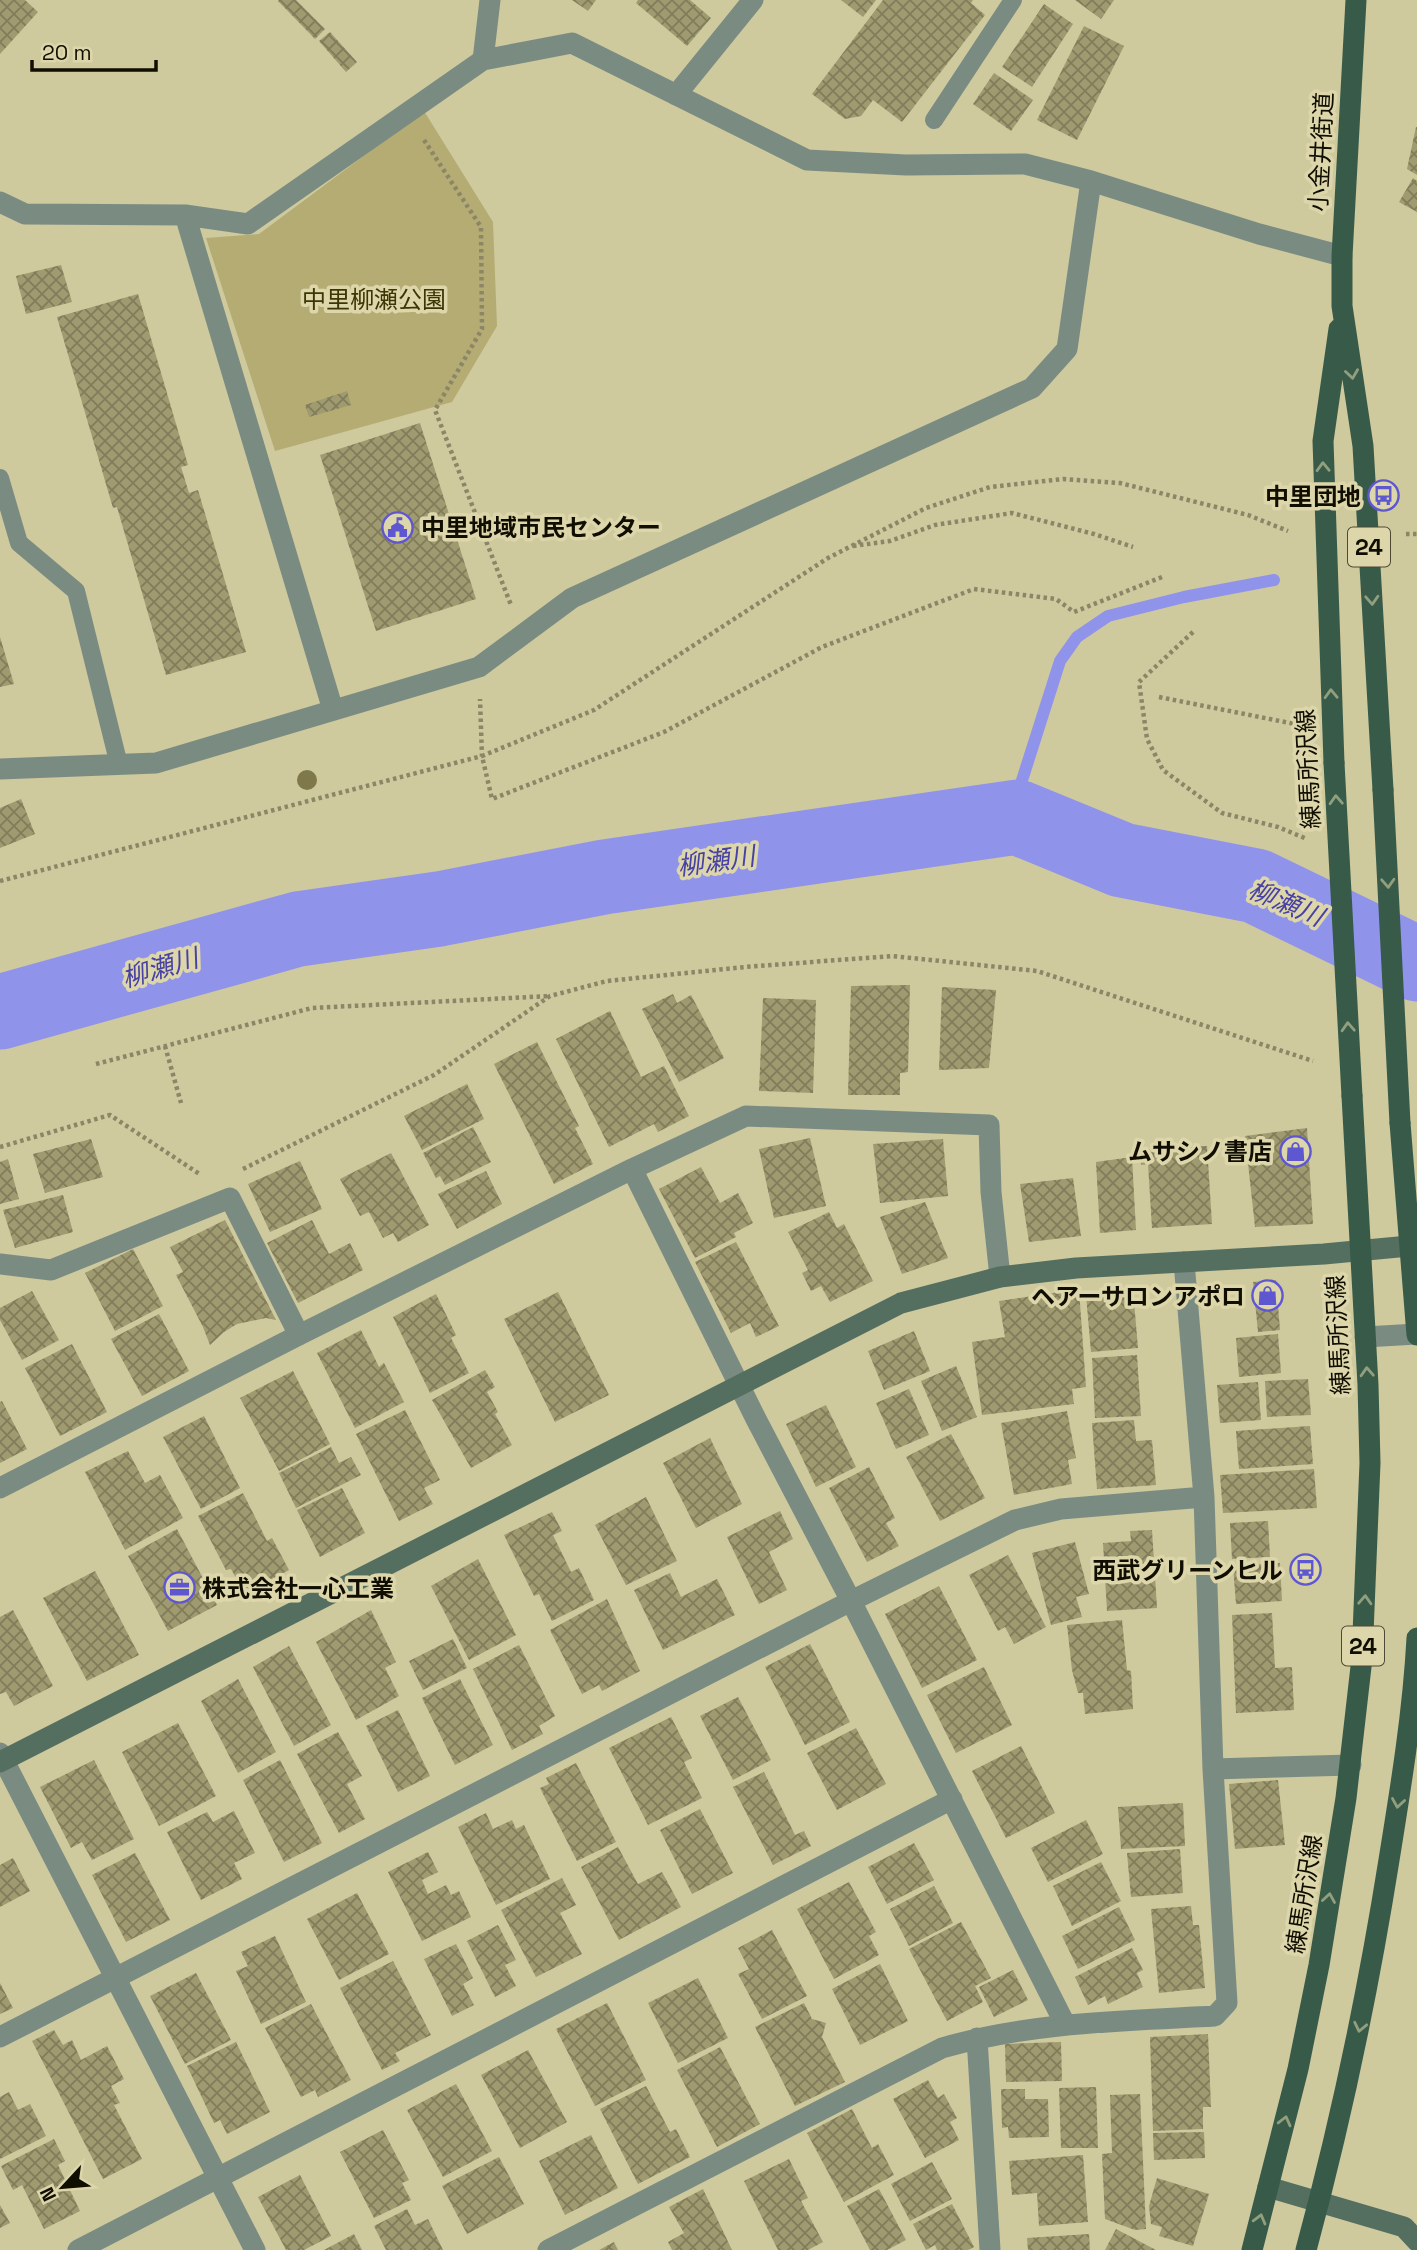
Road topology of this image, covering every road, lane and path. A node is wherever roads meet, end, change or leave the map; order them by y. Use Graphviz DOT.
graph roads {
  1 [pos="490,0"];
  2 [pos="752,0"];
  3 [pos="1013,0"];
  4 [pos="1356,0"];
  5 [pos="483,60"];
  6 [pos="676,94"];
  7 [pos="407,113"];
  8 [pos="934,120"];
  9 [pos="1091,181"];
  10 [pos="0,202"];
  11 [pos="185,215"];
  12 [pos="1342,256"];
  13 [pos="1342,306"];
  14 [pos="0,478"];
  15 [pos="1288,531"];
  16 [pos="1406,534"];
  17 [pos="1417,534"];
  18 [pos="849,547"];
  19 [pos="1133,547"];
  20 [pos="1162,576"];
  21 [pos="1192,632"];
  22 [pos="522,635"];
  23 [pos="480,667"];
  24 [pos="1159,697"];
  25 [pos="333,710"];
  26 [pos="1295,723"];
  27 [pos="482,756"];
  28 [pos="119,765"];
  29 [pos="0,769"];
  30 [pos="1316,843"];
  31 [pos="0,881"];
  32 [pos="550,996"];
  33 [pos="165,1046"];
  34 [pos="1313,1061"];
  35 [pos="96,1064"];
  36 [pos="181,1103"];
  37 [pos="0,1147"];
  38 [pos="632,1169"];
  39 [pos="239,1171"];
  40 [pos="203,1176"];
  41 [pos="1409,1246"];
  42 [pos="1359,1251"];
  43 [pos="1184,1262"];
  44 [pos="0,1264"];
  45 [pos="1000,1277"];
  46 [pos="1417,1334"];
  47 [pos="299,1335"];
  48 [pos="1365,1337"];
  49 [pos="740,1387"];
  50 [pos="0,1488"];
  51 [pos="1204,1497"];
  52 [pos="851,1601"];
  53 [pos="1417,1638"];
  54 [pos="1,1758"];
  55 [pos="1351,1765"];
  56 [pos="1411,1767"];
  57 [pos="1213,1769"];
  58 [pos="952,1799"];
  59 [pos="116,1979"];
  60 [pos="1065,2024"];
  61 [pos="0,2037"];
  62 [pos="977,2038"];
  63 [pos="218,2179"];
  64 [pos="1268,2187"];
  65 [pos="1318,2203"];
  66 [pos="1417,2241"];
  67 [pos="78,2250"];
  68 [pos="255,2250"];
  69 [pos="548,2250"];
  70 [pos="990,2250"];
  71 [pos="1251,2250"];
  72 [pos="1306,2250"];
  1 -- 5 [label="street"];
  2 -- 6 [label="street"];
  3 -- 8 [label="lane"];
  4 -- 12 [label="main road, 小金井街道 / 24"];
  5 -- 6 [label="street"];
  5 -- 7 [label="street"];
  6 -- 9 [label="street"];
  7 -- 11 [label="street"];
  7 -- 22 [label="path"];
  9 -- 12 [label="street"];
  9 -- 22 [label="street"];
  10 -- 11 [label="street"];
  11 -- 25 [label="street"];
  12 -- 13 [label="main road, 小金井街道 / 24"];
  13 -- 41 [label="main road, 24, one-way, bridge"];
  42 -- 13 [label="main road, 練馬所沢線 / 24, one-way, bridge"];
  14 -- 28 [label="lane"];
  15 -- 18 [label="path"];
  16 -- 17 [label="path"];
  18 -- 19 [label="path"];
  18 -- 27 [label="path"];
  20 -- 27 [label="path"];
  21 -- 30 [label="path"];
  22 -- 23 [label="street"];
  23 -- 25 [label="street"];
  23 -- 27 [label="path"];
  24 -- 26 [label="path"];
  25 -- 28 [label="street"];
  27 -- 31 [label="path"];
  28 -- 29 [label="street"];
  32 -- 33 [label="path"];
  32 -- 34 [label="path"];
  32 -- 39 [label="path"];
  33 -- 35 [label="path"];
  33 -- 36 [label="path"];
  37 -- 40 [label="path"];
  38 -- 45 [label="street"];
  38 -- 47 [label="street"];
  38 -- 49 [label="street"];
  41 -- 42 [label="street"];
  41 -- 46 [label="main road, 24"];
  42 -- 43 [label="street"];
  42 -- 48 [label="main road, 練馬所沢線 / 24"];
  43 -- 45 [label="street"];
  43 -- 51 [label="street"];
  44 -- 47 [label="street"];
  45 -- 49 [label="street"];
  46 -- 48 [label="street"];
  47 -- 50 [label="street"];
  55 -- 48 [label="main road, 練馬所沢線 / 24, one-way"];
  49 -- 52 [label="street"];
  49 -- 54 [label="street"];
  51 -- 52 [label="street"];
  51 -- 57 [label="street"];
  52 -- 58 [label="street"];
  52 -- 59 [label="street"];
  53 -- 56 [label="main road, 24"];
  54 -- 59 [label="street"];
  55 -- 57 [label="street"];
  64 -- 55 [label="main road, 練馬所沢線 / 24, one-way"];
  56 -- 65 [label="main road, 24, one-way"];
  57 -- 60 [label="street"];
  58 -- 60 [label="street"];
  58 -- 63 [label="street"];
  59 -- 61 [label="street"];
  59 -- 63 [label="street"];
  60 -- 62 [label="street"];
  62 -- 69 [label="street"];
  62 -- 70 [label="street"];
  63 -- 67 [label="street"];
  63 -- 68 [label="street"];
  64 -- 65 [label="street"];
  71 -- 64 [label="main road, 練馬所沢線 / 24, one-way"];
  65 -- 66 [label="street"];
  65 -- 72 [label="main road, 24"];
}
